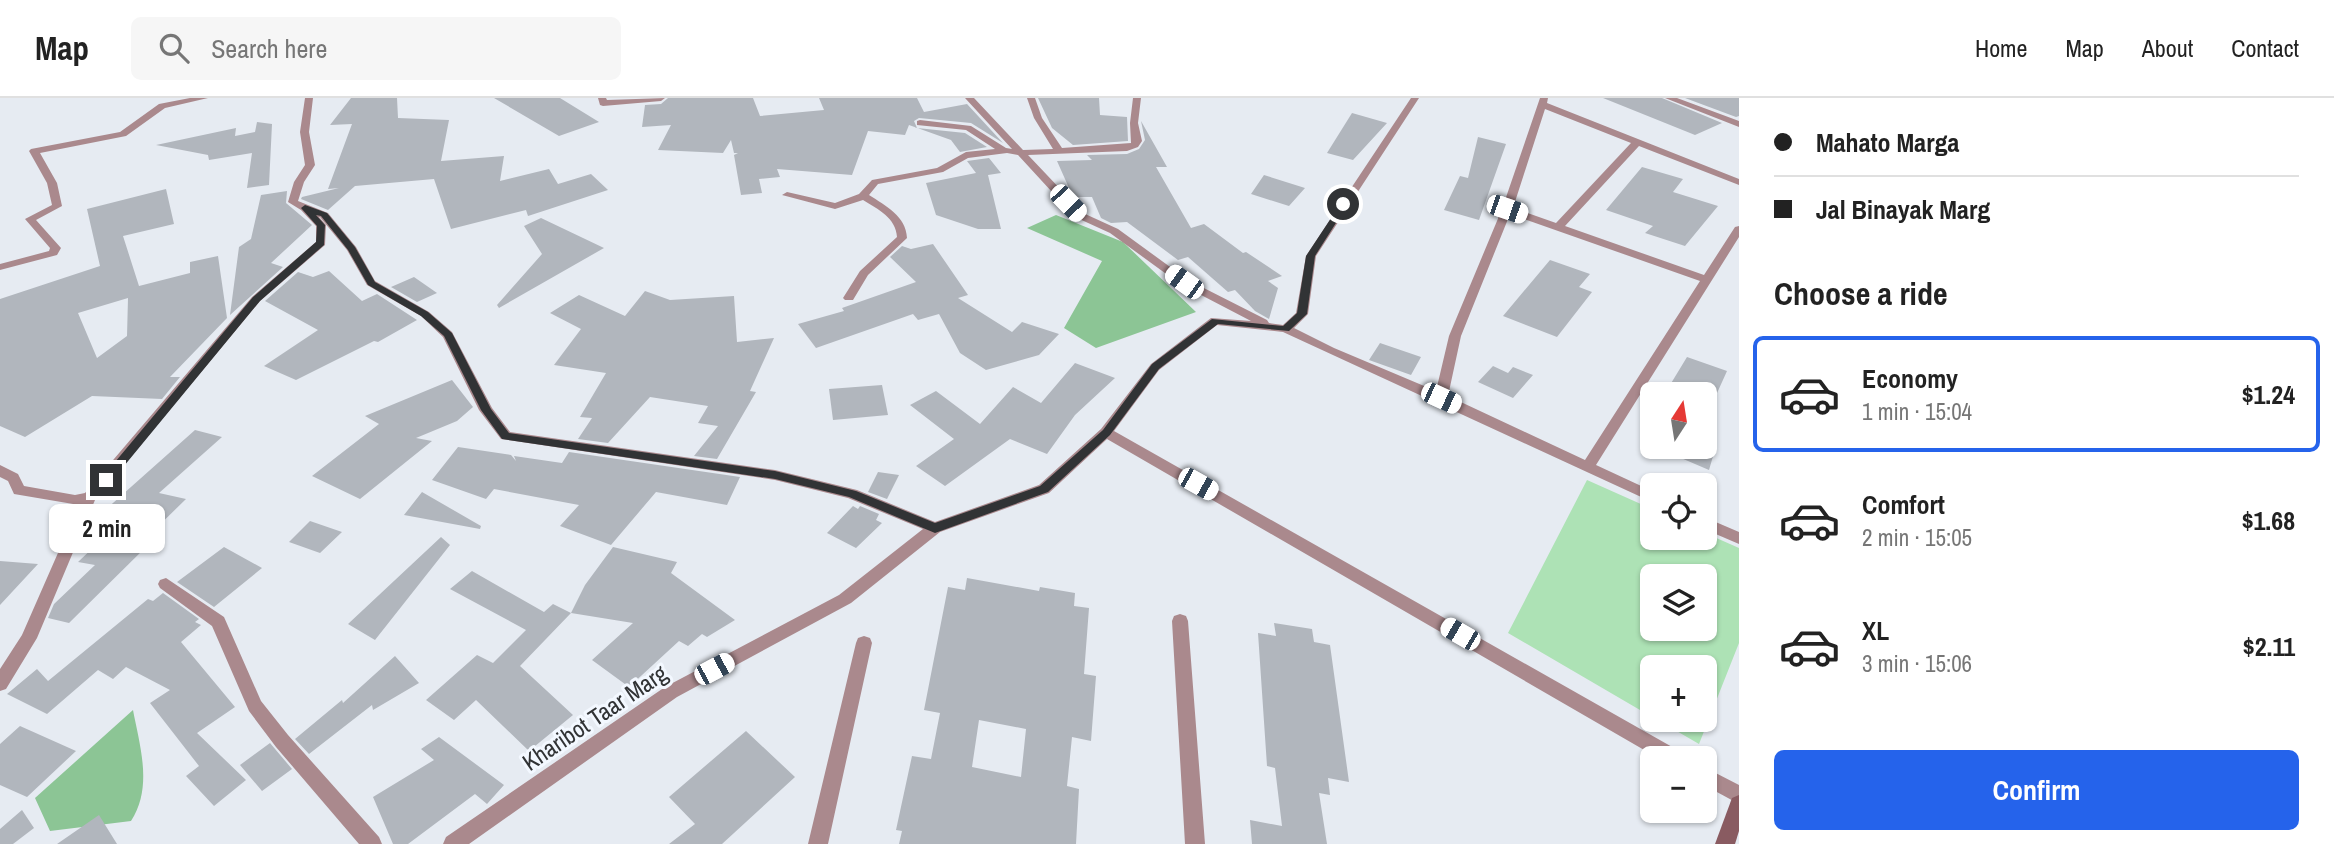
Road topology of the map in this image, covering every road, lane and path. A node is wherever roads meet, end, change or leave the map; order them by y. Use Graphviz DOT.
graph roads {
  1 [pos="204,98"];
  2 [pos="309,98"];
  3 [pos="603,98"];
  4 [pos="661,98"];
  5 [pos="969,98"];
  6 [pos="1031,98"];
  7 [pos="1137,98"];
  8 [pos="1415,98"];
  9 [pos="1670,98"];
  10 [pos="1543,101"];
  11 [pos="955,114"];
  12 [pos="920,123"];
  13 [pos="1739,124"];
  14 [pos="958,125"];
  15 [pos="1636,143"];
  16 [pos="1007,151"];
  17 [pos="1059,152"];
  18 [pos="1020,153"];
  19 [pos="1739,182"];
  20 [pos="787,195"];
  21 [pos="863,196"];
  22 [pos="305,208"];
  23 [pos="1507,209"];
  24 [pos="1558,227"];
  25 [pos="1739,229"];
  26 [pos="0,267"];
  27 [pos="1705,279"];
  28 [pos="849,298"];
  29 [pos="1278,328"];
  30 [pos="1441,398"];
  31 [pos="1107,432"];
  32 [pos="1587,467"];
  33 [pos="0,470"];
  34 [pos="1640,491"];
  35 [pos="89,498"];
  36 [pos="935,528"];
  37 [pos="1717,528"];
  38 [pos="1739,538"];
  39 [pos="166,584"];
  40 [pos="1180,621"];
  41 [pos="864,643"];
  42 [pos="0,684"];
  43 [pos="1654,746"];
  44 [pos="1717,782"];
  45 [pos="1739,794"];
  46 [pos="1739,804"];
  47 [pos="372,844"];
  48 [pos="453,844"];
  49 [pos="818,844"];
  50 [pos="1195,844"];
  51 [pos="1725,844"];
  1 -- 26 [label="street"];
  2 -- 22 [label="street"];
  3 -- 4 [label="street"];
  5 -- 18 [label="street"];
  6 -- 17 [label="street"];
  7 -- 17 [label="street"];
  8 -- 29 [label="street"];
  9 -- 13 [label="street"];
  10 -- 15 [label="street"];
  10 -- 23 [label="street"];
  11 -- 14 [label="street"];
  12 -- 14 [label="street"];
  14 -- 16 [label="street"];
  15 -- 19 [label="street"];
  15 -- 24 [label="street"];
  16 -- 18 [label="street"];
  16 -- 21 [label="street"];
  17 -- 18 [label="street"];
  18 -- 29 [label="street"];
  20 -- 21 [label="street"];
  21 -- 28 [label="street"];
  22 -- 35 [label="street"];
  22 -- 36 [label="street"];
  23 -- 24 [label="street"];
  23 -- 30 [label="street"];
  24 -- 27 [label="street"];
  25 -- 27 [label="street"];
  27 -- 32 [label="street"];
  29 -- 30 [label="street"];
  29 -- 31 [label="street, Kharibot Taar Marg"];
  30 -- 32 [label="street"];
  31 -- 36 [label="street, Kharibot Taar Marg"];
  31 -- 43 [label="street"];
  32 -- 34 [label="street"];
  33 -- 35 [label="street"];
  35 -- 42 [label="street"];
  36 -- 48 [label="street, Kharibot Taar Marg"];
  37 -- 38 [label="street"];
  39 -- 47 [label="street"];
  40 -- 50 [label="street"];
  41 -- 49 [label="street"];
  44 -- 45 [label="street"];
  46 -- 51 [label="street"];
}
